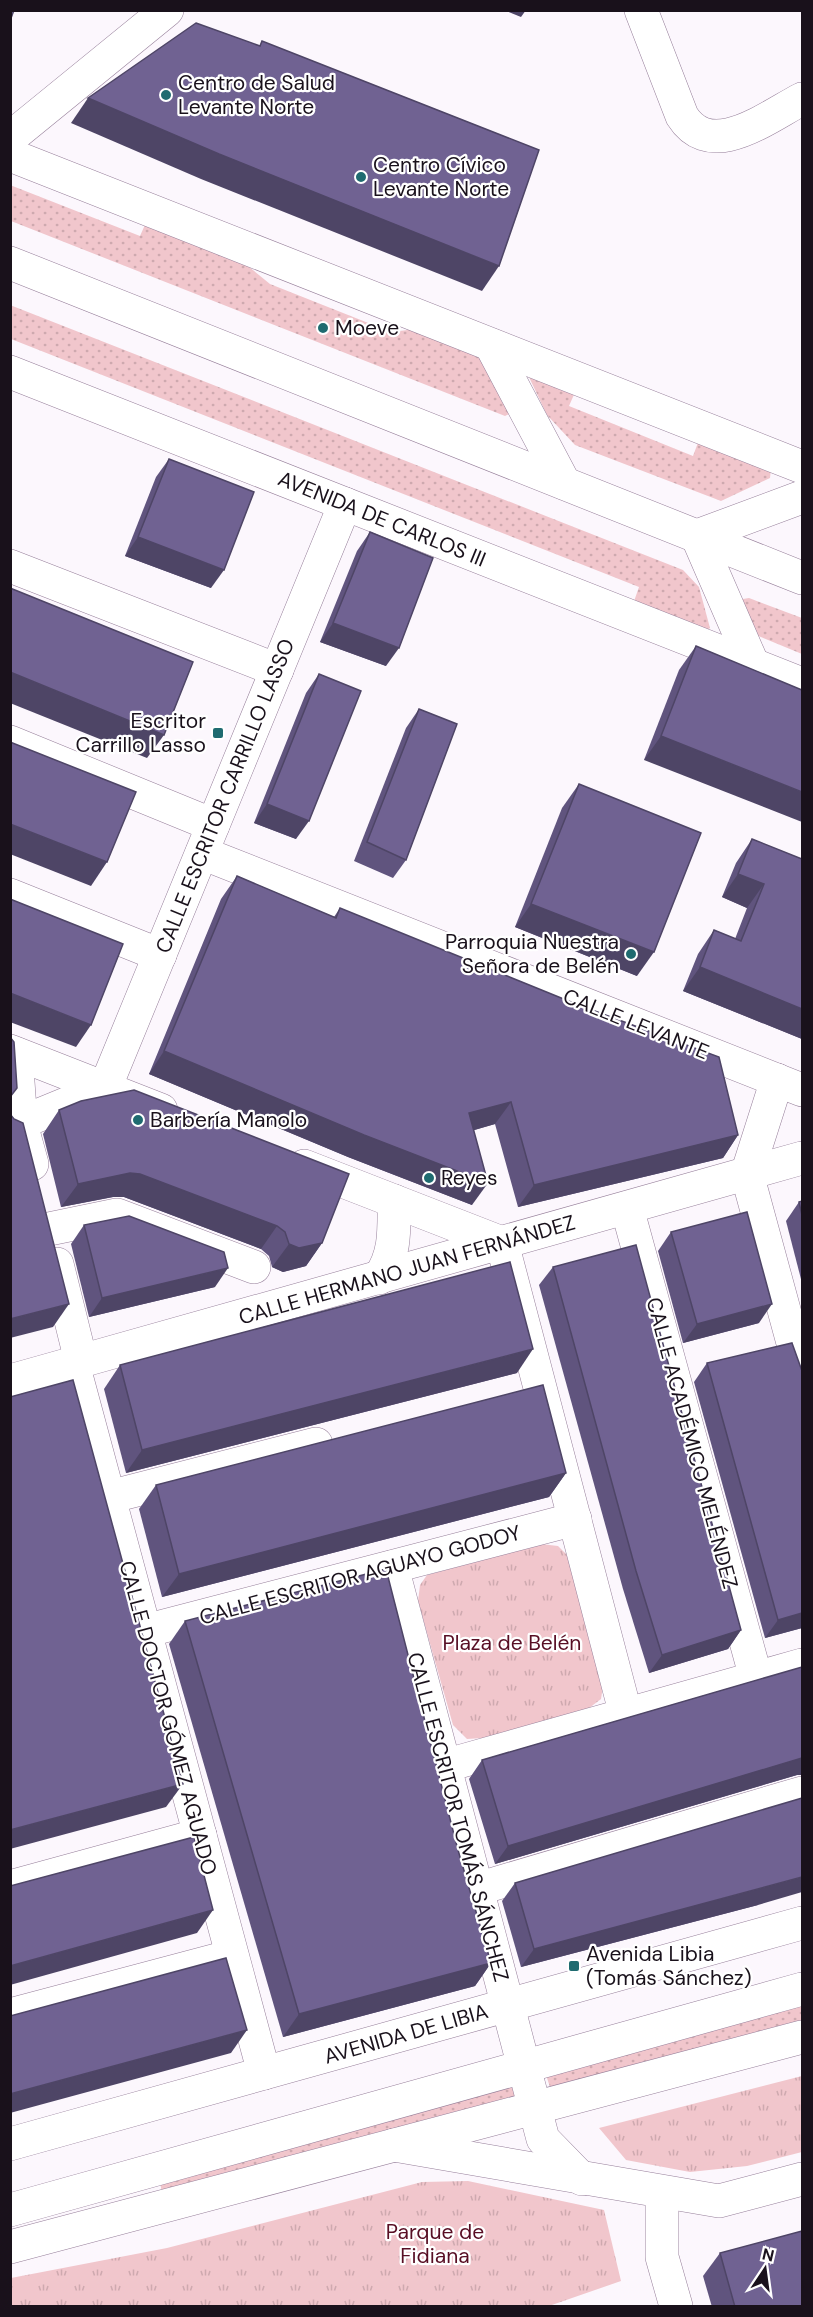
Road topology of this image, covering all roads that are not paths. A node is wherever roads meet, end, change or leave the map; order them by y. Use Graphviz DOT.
graph roads {
  1 [pos="641,10"];
  2 [pos="152,15"];
  3 [pos="802,99"];
  4 [pos="10,138"];
  5 [pos="10,155"];
  6 [pos="10,263"];
  7 [pos="491,345"];
  8 [pos="10,372"];
  9 [pos="802,467"];
  10 [pos="564,483"];
  11 [pos="802,497"];
  12 [pos="345,504"];
  13 [pos="697,536"];
  14 [pos="10,566"];
  15 [pos="802,578"];
  16 [pos="753,665"];
  17 [pos="277,670"];
  18 [pos="802,684"];
  19 [pos="10,742"];
  20 [pos="208,839"];
  21 [pos="10,895"];
  22 [pos="160,955"];
  23 [pos="14,1052"];
  24 [pos="790,1085"];
  25 [pos="105,1088"];
  26 [pos="194,1123"];
  27 [pos="16,1126"];
  28 [pos="272,1153"];
  29 [pos="802,1158"];
  30 [pos="747,1174"];
  31 [pos="394,1201"];
  32 [pos="627,1208"];
  33 [pos="49,1229"];
  34 [pos="502,1243"];
  35 [pos="254,1268"];
  36 [pos="379,1278"];
  37 [pos="796,1328"];
  38 [pos="77,1362"];
  39 [pos="802,1376"];
  40 [pos="10,1381"];
  41 [pos="540,1386"];
  42 [pos="506,1395"];
  43 [pos="347,1436"];
  44 [pos="109,1497"];
  45 [pos="575,1519"];
  46 [pos="392,1567"];
  47 [pos="145,1631"];
  48 [pos="802,1665"];
  49 [pos="756,1678"];
  50 [pos="626,1715"];
  51 [pos="444,1766"];
  52 [pos="802,1793"];
  53 [pos="200,1834"];
  54 [pos="10,1887"];
  55 [pos="477,1889"];
  56 [pos="802,1923"];
  57 [pos="232,1956"];
  58 [pos="802,1989"];
  59 [pos="507,2006"];
  60 [pos="10,2015"];
  61 [pos="802,2037"];
  62 [pos="523,2067"];
  63 [pos="264,2073"];
  64 [pos="535,2109"];
  65 [pos="10,2144"];
  66 [pos="394,2145"];
  67 [pos="582,2179"];
  68 [pos="802,2179"];
  69 [pos="662,2193"];
  70 [pos="10,2210"];
  71 [pos="10,2247"];
  72 [pos="676,2307"];
  1 -- 3 [label="street"];
  2 -- 4 [label="street"];
  5 -- 7 [label="street"];
  6 -- 10 [label="street"];
  7 -- 9 [label="street"];
  7 -- 10 [label="street"];
  8 -- 12 [label="street, AVENIDA DE CARLOS III"];
  10 -- 13 [label="street"];
  11 -- 13 [label="street"];
  12 -- 16 [label="street, AVENIDA DE CARLOS III"];
  12 -- 17 [label="street, CALLE ESCRITOR CARRILLO LASSO"];
  13 -- 15 [label="street"];
  13 -- 16 [label="street"];
  14 -- 17 [label="street"];
  16 -- 18 [label="street, AVENIDA DE CARLOS III"];
  17 -- 20 [label="street, CALLE ESCRITOR CARRILLO LASSO"];
  19 -- 20 [label="street, CALLE LEVANTE"];
  20 -- 22 [label="street, CALLE ESCRITOR CARRILLO LASSO"];
  20 -- 24 [label="street, CALLE LEVANTE"];
  21 -- 22 [label="street"];
  22 -- 25 [label="street, CALLE ESCRITOR CARRILLO LASSO"];
  23 -- 25 [label="street"];
  23 -- 27 [label="street, CALLE DOCTOR GÓMEZ AGUADO"];
  24 -- 30 [label="street"];
  25 -- 26 [label="street"];
  25 -- 27 [label="street"];
  27 -- 33 [label="street, CALLE DOCTOR GÓMEZ AGUADO"];
  28 -- 31 [label="street"];
  29 -- 30 [label="street, CALLE HERMANO JUAN FERNÁNDEZ"];
  30 -- 32 [label="street, CALLE HERMANO JUAN FERNÁNDEZ"];
  30 -- 37 [label="street"];
  31 -- 34 [label="street"];
  31 -- 36 [label="street"];
  32 -- 34 [label="street, CALLE HERMANO JUAN FERNÁNDEZ"];
  32 -- 49 [label="street, CALLE ACADÉMICO MELÉNDEZ"];
  33 -- 35 [label="street"];
  33 -- 38 [label="street, CALLE DOCTOR GÓMEZ AGUADO"];
  34 -- 36 [label="street, CALLE HERMANO JUAN FERNÁNDEZ"];
  34 -- 41 [label="street"];
  36 -- 38 [label="street, CALLE HERMANO JUAN FERNÁNDEZ"];
  37 -- 39 [label="street"];
  38 -- 40 [label="street, CALLE HERMANO JUAN FERNÁNDEZ"];
  38 -- 44 [label="street, CALLE DOCTOR GÓMEZ AGUADO"];
  41 -- 42 [label="street"];
  41 -- 45 [label="street"];
  43 -- 44 [label="street"];
  44 -- 47 [label="street, CALLE DOCTOR GÓMEZ AGUADO"];
  45 -- 46 [label="street, CALLE ESCRITOR AGUAYO GODOY"];
  45 -- 50 [label="street"];
  46 -- 47 [label="street, CALLE ESCRITOR AGUAYO GODOY"];
  46 -- 51 [label="street, CALLE ESCRITOR TOMÁS SÁNCHEZ"];
  47 -- 53 [label="street, CALLE DOCTOR GÓMEZ AGUADO"];
  48 -- 49 [label="street"];
  49 -- 50 [label="street"];
  50 -- 51 [label="street"];
  51 -- 55 [label="street, CALLE ESCRITOR TOMÁS SÁNCHEZ"];
  52 -- 55 [label="street"];
  53 -- 54 [label="street"];
  53 -- 57 [label="street, CALLE DOCTOR GÓMEZ AGUADO"];
  55 -- 59 [label="street, CALLE ESCRITOR TOMÁS SÁNCHEZ"];
  56 -- 59 [label="street, AVENIDA DE LIBIA"];
  57 -- 60 [label="street"];
  57 -- 63 [label="street, CALLE DOCTOR GÓMEZ AGUADO"];
  58 -- 62 [label="street"];
  59 -- 62 [label="street, CALLE ESCRITOR TOMÁS SÁNCHEZ"];
  59 -- 63 [label="street, AVENIDA DE LIBIA"];
  61 -- 64 [label="street"];
  62 -- 64 [label="street"];
  62 -- 70 [label="street"];
  63 -- 65 [label="street, AVENIDA DE LIBIA"];
  64 -- 66 [label="street"];
  64 -- 67 [label="street"];
  66 -- 67 [label="street"];
  66 -- 71 [label="street"];
  67 -- 69 [label="street"];
  68 -- 69 [label="street"];
  69 -- 72 [label="street"];
}
